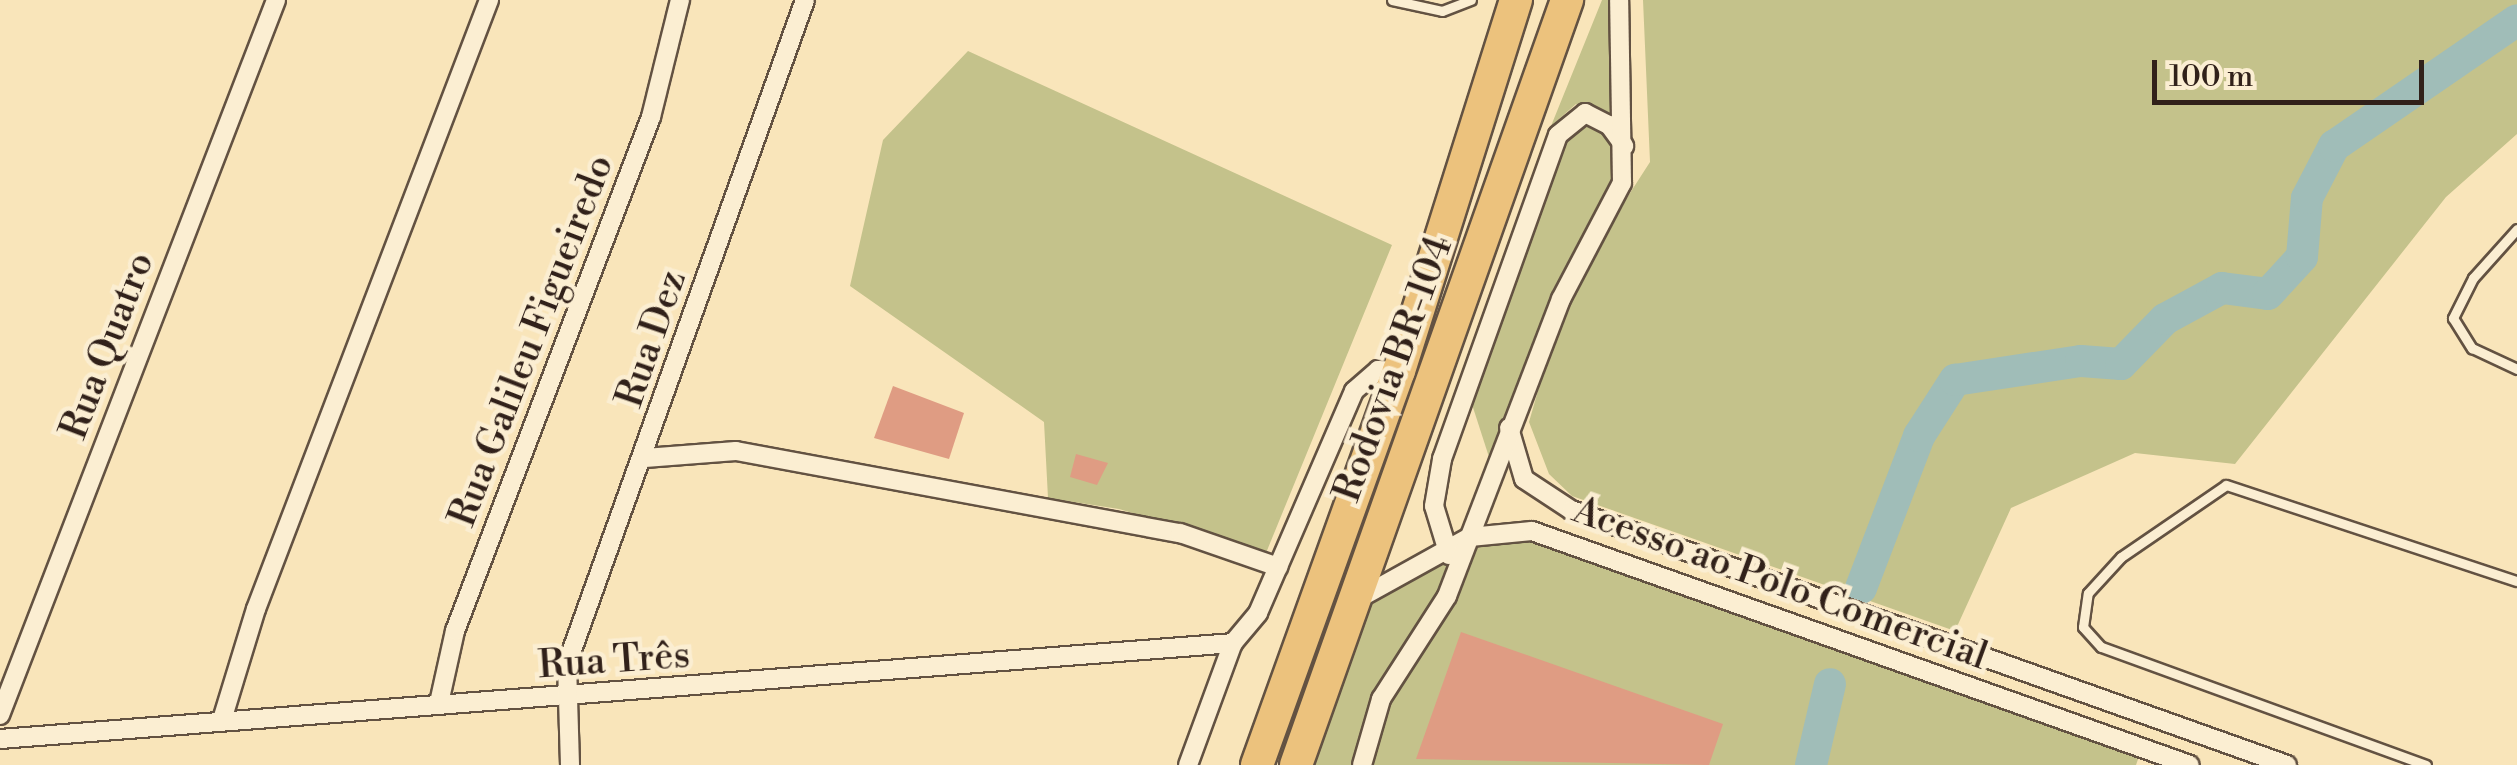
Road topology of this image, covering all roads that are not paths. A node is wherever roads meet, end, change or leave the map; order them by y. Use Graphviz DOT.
graph roads {
  1 [pos="276,0"];
  2 [pos="489,0"];
  3 [pos="680,0"];
  4 [pos="805,0"];
  5 [pos="1392,0"];
  6 [pos="1471,0"];
  7 [pos="1516,0"];
  8 [pos="1566,0"];
  9 [pos="1619,0"];
  10 [pos="1627,150"];
  11 [pos="2517,229"];
  12 [pos="2517,369"];
  13 [pos="1399,372"];
  14 [pos="1510,428"];
  15 [pos="645,458"];
  16 [pos="1470,536"];
  17 [pos="1450,556"];
  18 [pos="1278,567"];
  19 [pos="2517,581"];
  20 [pos="1353,602"];
  21 [pos="1233,643"];
  22 [pos="1980,655"];
  23 [pos="1968,686"];
  24 [pos="564,699"];
  25 [pos="439,703"];
  26 [pos="0,715"];
  27 [pos="222,720"];
  28 [pos="0,739"];
  29 [pos="570,765"];
  30 [pos="1188,765"];
  31 [pos="1257,765"];
  32 [pos="1296,765"];
  33 [pos="1362,765"];
  34 [pos="2190,765"];
  35 [pos="2287,765"];
  36 [pos="2426,765"];
  1 -- 26 [label="street, Rua Quatro"];
  2 -- 27 [label="street"];
  3 -- 25 [label="street, Rua Galileu Figueiredo"];
  4 -- 15 [label="street, Rua Dez"];
  5 -- 6 [label="lane"];
  7 -- 13 [label="highway, Rodovia BR-104"];
  8 -- 20 [label="highway, Rodovia BR-104"];
  9 -- 10 [label="street"];
  10 -- 14 [label="street"];
  10 -- 17 [label="street"];
  11 -- 12 [label="lane"];
  13 -- 18 [label="street"];
  13 -- 31 [label="highway, Rodovia BR-104"];
  14 -- 16 [label="street"];
  14 -- 22 [label="street, Acesso ao Polo Comercial"];
  15 -- 18 [label="street"];
  15 -- 24 [label="street, Rua Dez"];
  16 -- 17 [label="street, Acesso ao Polo Comercial"];
  16 -- 23 [label="street, Acesso ao Polo Comercial"];
  17 -- 20 [label="street, Acesso ao Polo Comercial"];
  17 -- 33 [label="street"];
  18 -- 21 [label="street"];
  19 -- 36 [label="lane"];
  20 -- 32 [label="highway, Rodovia BR-104"];
  21 -- 24 [label="street, Rua Três"];
  21 -- 30 [label="street"];
  22 -- 23 [label="street"];
  22 -- 35 [label="street, Acesso ao Polo Comercial"];
  23 -- 34 [label="street, Acesso ao Polo Comercial"];
  24 -- 25 [label="street, Rua Três"];
  24 -- 29 [label="street, Rua Dez"];
  25 -- 27 [label="street, Rua Três"];
  27 -- 28 [label="street, Rua Três"];
}
